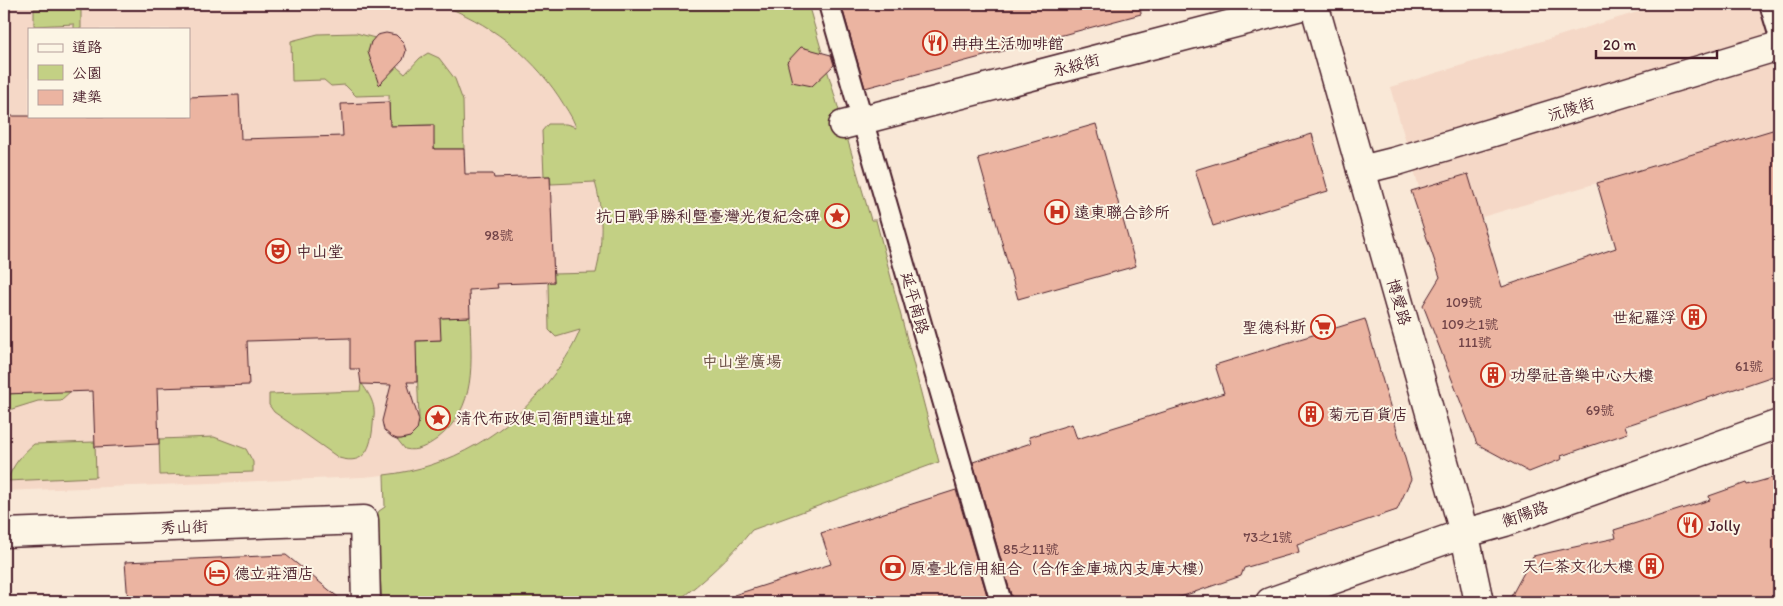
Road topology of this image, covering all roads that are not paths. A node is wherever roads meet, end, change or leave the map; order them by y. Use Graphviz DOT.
graph roads {
  1 [pos="829,4"];
  2 [pos="1309,4"];
  3 [pos="1314,4"];
  4 [pos="1770,4"];
  5 [pos="1779,34"];
  6 [pos="1779,46"];
  7 [pos="853,123"];
  8 [pos="1362,170"];
  9 [pos="1779,424"];
  10 [pos="4,533"];
  11 [pos="1464,534"];
  12 [pos="366,602"];
  13 [pos="1001,602"];
  14 [pos="1270,602"];
  15 [pos="1478,602"];
  1 -- 7 [label="lane, 延平南路"];
  2 -- 7 [label="street, 永綏街"];
  3 -- 8 [label="street, 博愛路"];
  4 -- 5 [label="lane"];
  6 -- 8 [label="street, 沅陵街"];
  7 -- 13 [label="lane, 延平南路"];
  8 -- 11 [label="street, 博愛路"];
  9 -- 11 [label="street, 衡陽路"];
  10 -- 12 [label="street, 秀山街"];
  11 -- 14 [label="street, 衡陽路"];
  11 -- 15 [label="street, 博愛路"];
}
